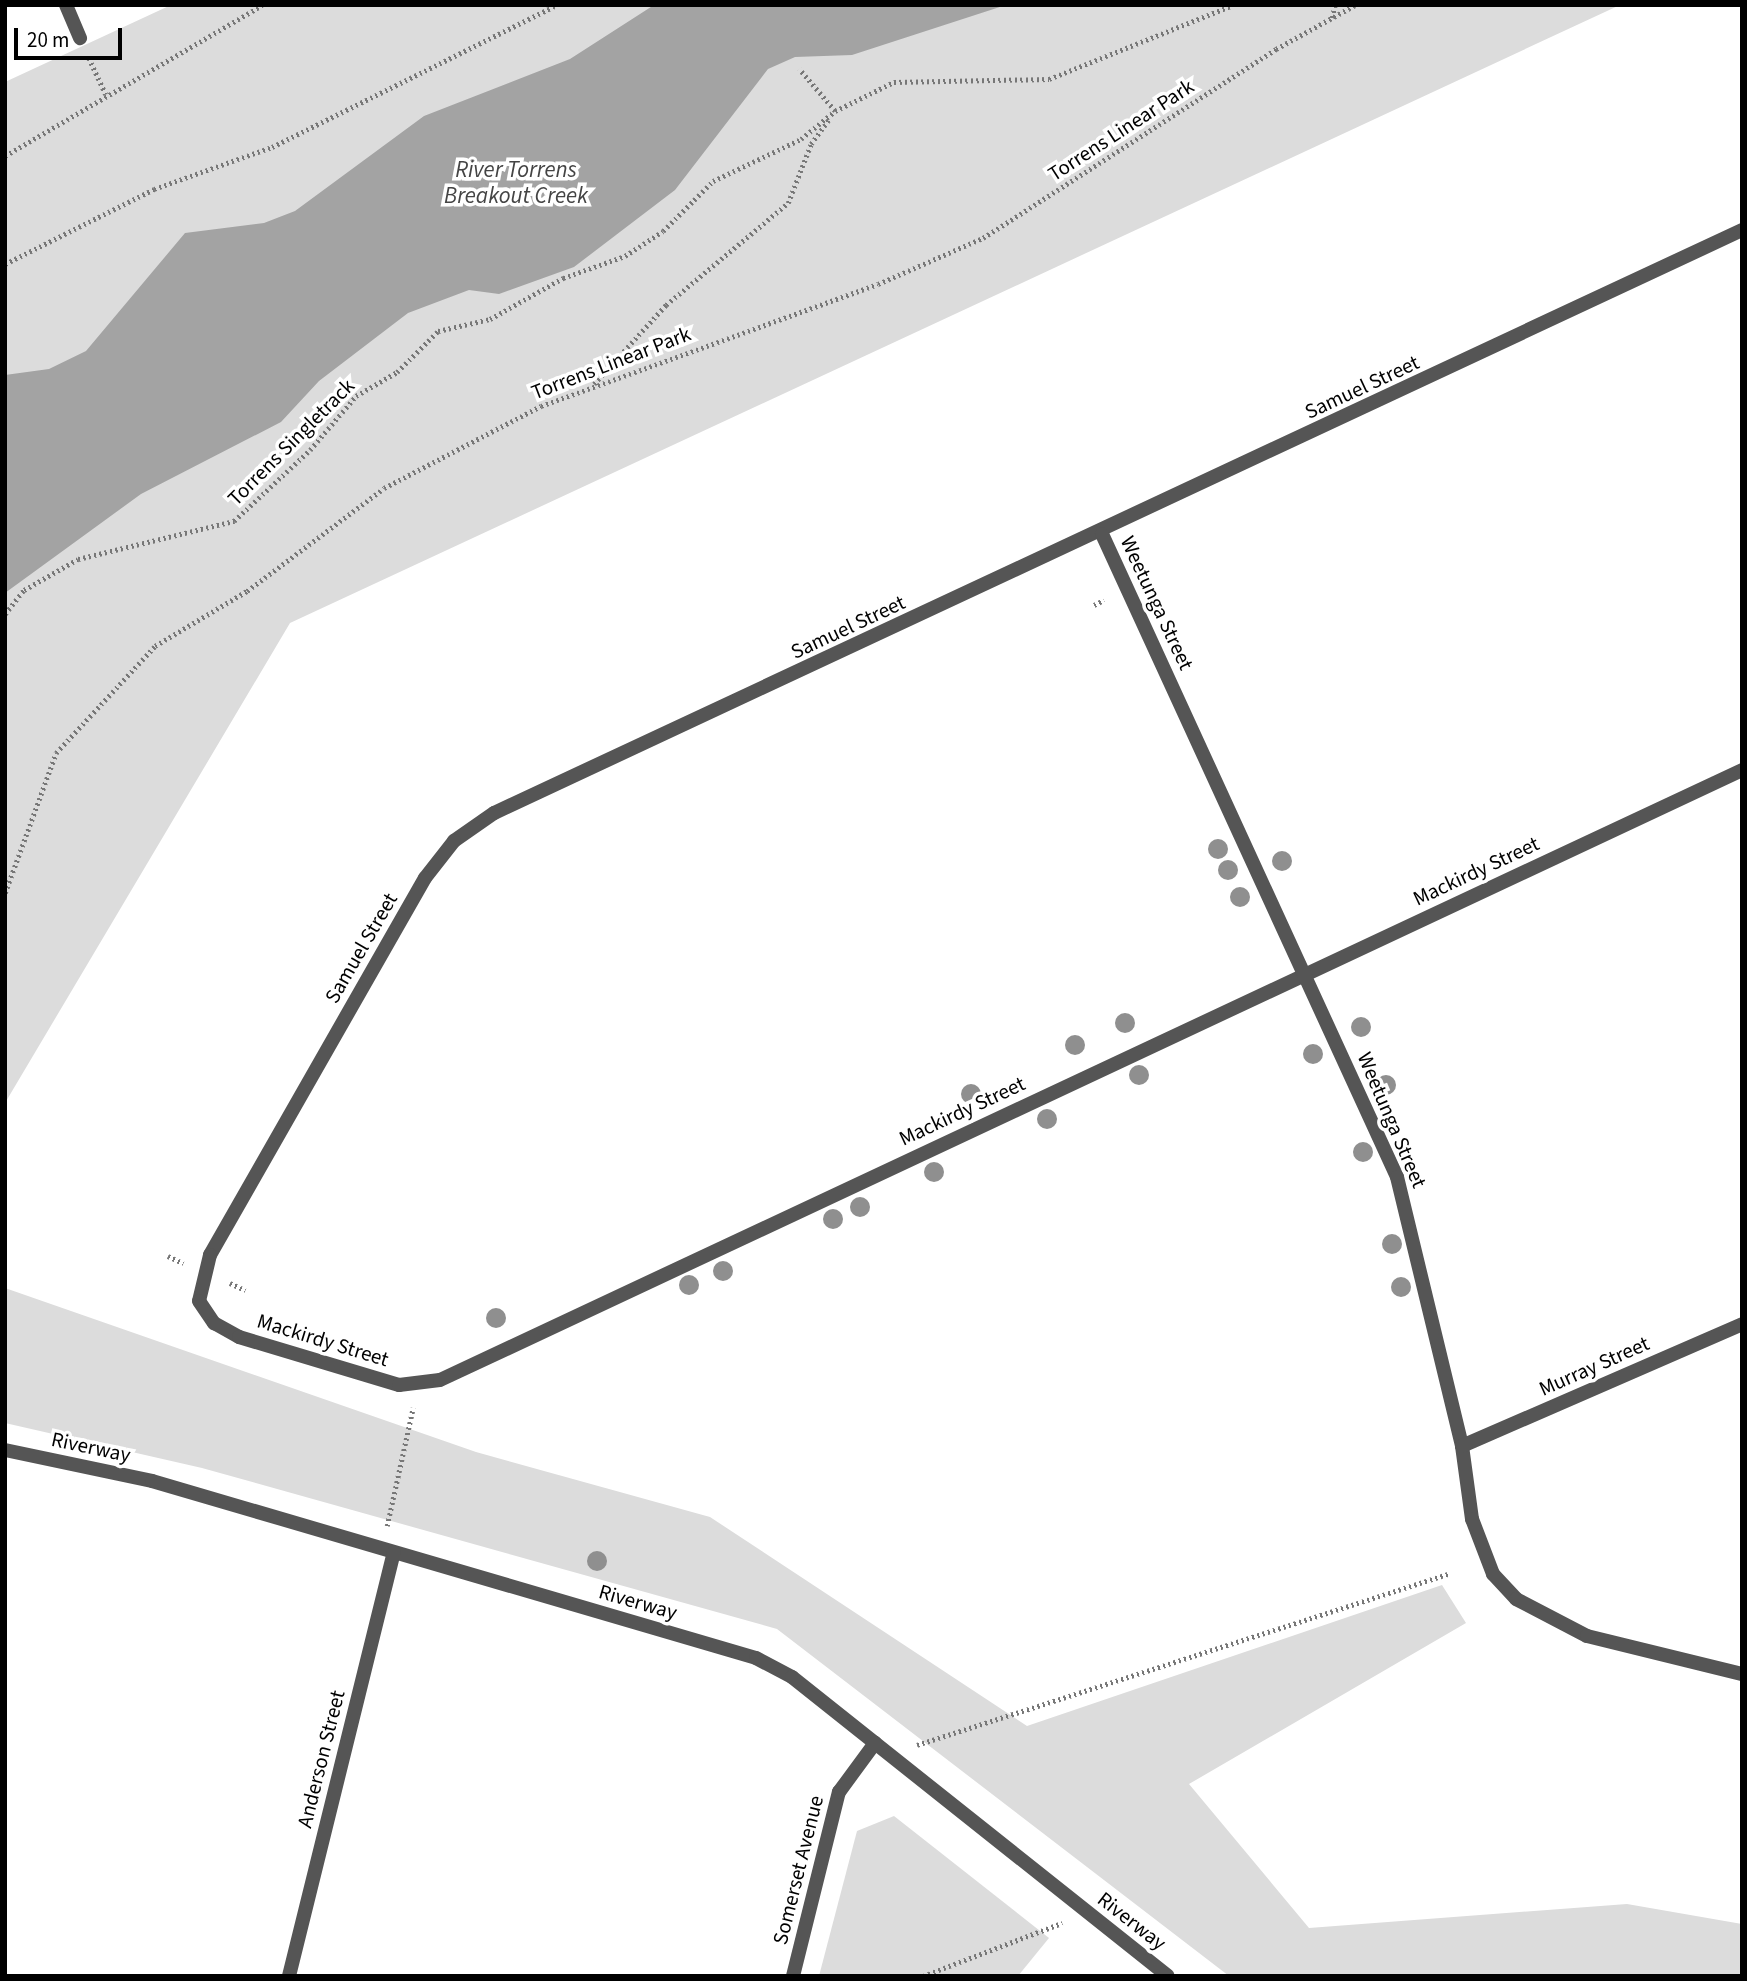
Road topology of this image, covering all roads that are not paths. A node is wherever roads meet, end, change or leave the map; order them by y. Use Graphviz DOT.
graph roads {
  1 [pos="66,5"];
  2 [pos="80,38"];
  3 [pos="1742,230"];
  4 [pos="1102,534"];
  5 [pos="1742,770"];
  6 [pos="1305,974"];
  7 [pos="199,1301"];
  8 [pos="1742,1324"];
  9 [pos="1462,1447"];
  10 [pos="5,1450"];
  11 [pos="394,1553"];
  12 [pos="1742,1674"];
  13 [pos="874,1743"];
  14 [pos="289,1976"];
  15 [pos="793,1976"];
  16 [pos="1168,1976"];
  1 -- 2 [label="street"];
  3 -- 4 [label="street, Samuel Street"];
  4 -- 6 [label="street, Weetunga Street"];
  4 -- 7 [label="street, Samuel Street"];
  5 -- 6 [label="street, Mackirdy Street"];
  6 -- 7 [label="street, Mackirdy Street"];
  6 -- 9 [label="street, Weetunga Street"];
  8 -- 9 [label="street, Murray Street"];
  9 -- 12 [label="street, Weetunga Street"];
  10 -- 11 [label="street, Riverway"];
  11 -- 13 [label="street, Riverway"];
  11 -- 14 [label="street, Anderson Street"];
  13 -- 15 [label="street, Somerset Avenue"];
  13 -- 16 [label="street, Riverway"];
}
